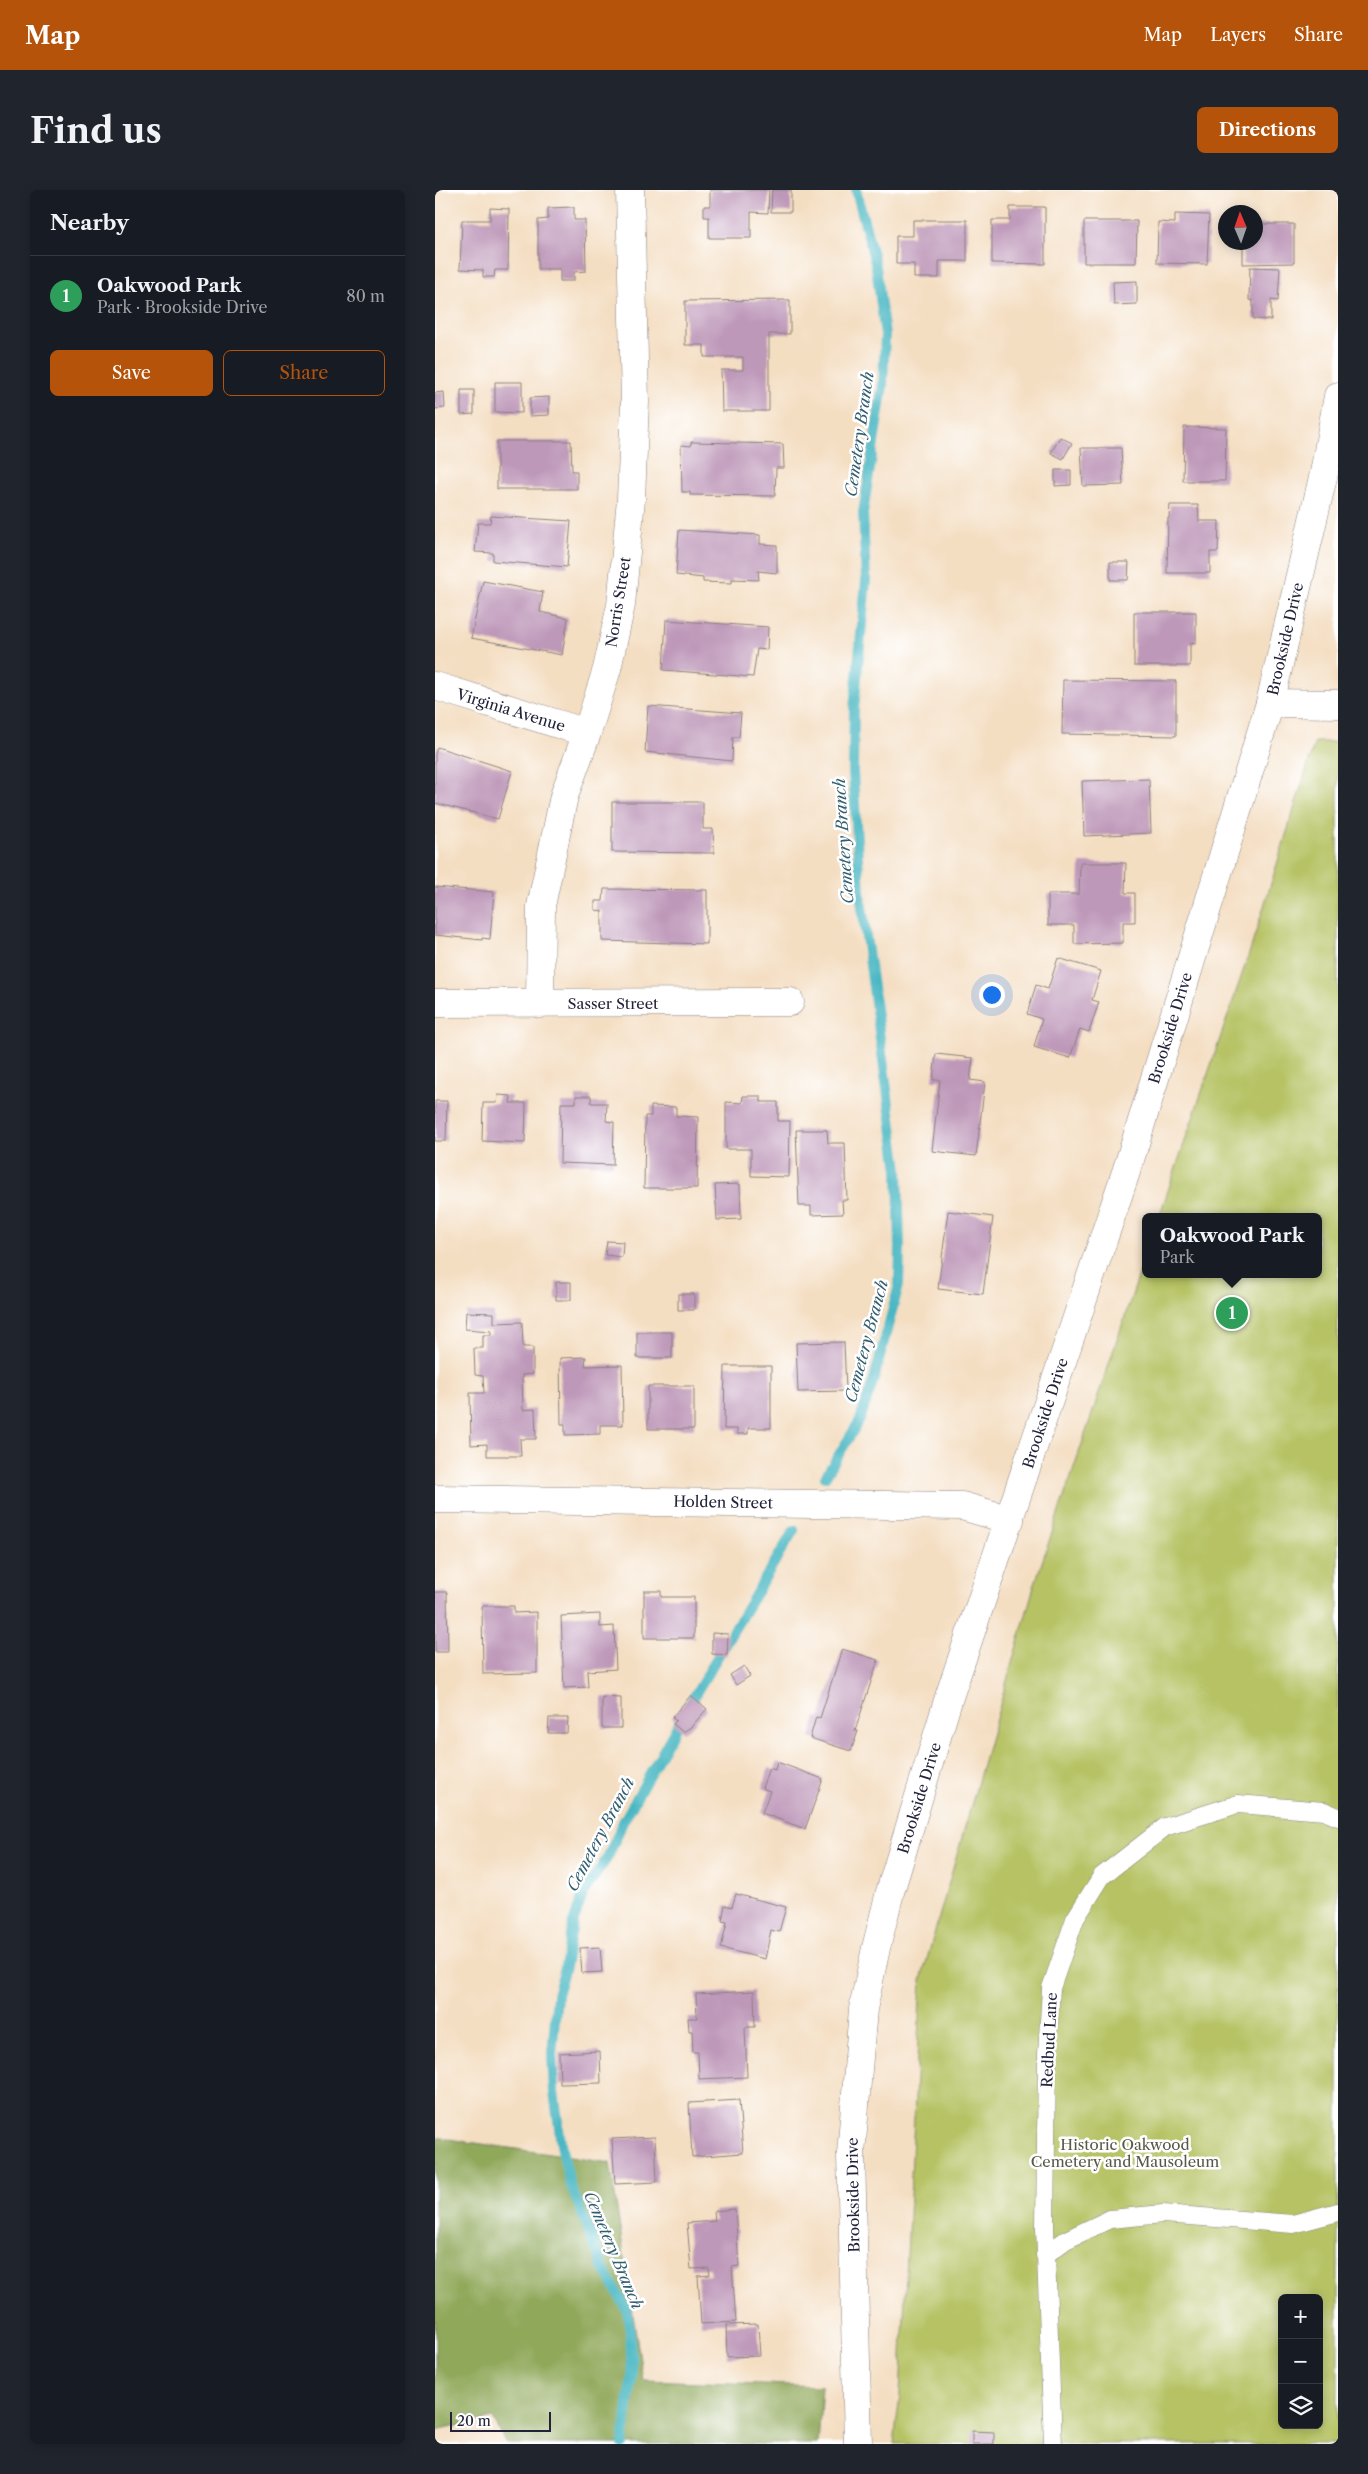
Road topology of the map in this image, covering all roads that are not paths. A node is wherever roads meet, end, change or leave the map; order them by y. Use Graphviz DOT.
graph roads {
  1 [pos="629,190"];
  2 [pos="1338,396"];
  3 [pos="435,686"];
  4 [pos="1270,703"];
  5 [pos="1338,704"];
  6 [pos="587,733"];
  7 [pos="790,1002"];
  8 [pos="435,1003"];
  9 [pos="540,1004"];
  10 [pos="435,1499"];
  11 [pos="1010,1520"];
  12 [pos="1338,1817"];
  13 [pos="1338,2212"];
  14 [pos="1045,2255"];
  15 [pos="858,2444"];
  16 [pos="1053,2444"];
  1 -- 6 [label="street, Norris Street"];
  2 -- 4 [label="street, Brookside Drive"];
  3 -- 6 [label="street, Virginia Avenue"];
  4 -- 5 [label="street"];
  4 -- 11 [label="street, Brookside Drive"];
  6 -- 9 [label="street, Norris Street"];
  7 -- 9 [label="street, Sasser Street"];
  8 -- 9 [label="street, Sasser Street"];
  10 -- 11 [label="street, Holden Street"];
  11 -- 15 [label="street, Brookside Drive"];
  12 -- 14 [label="lane, Redbud Lane"];
  13 -- 14 [label="lane"];
  14 -- 16 [label="lane, Redbud Lane"];
}
